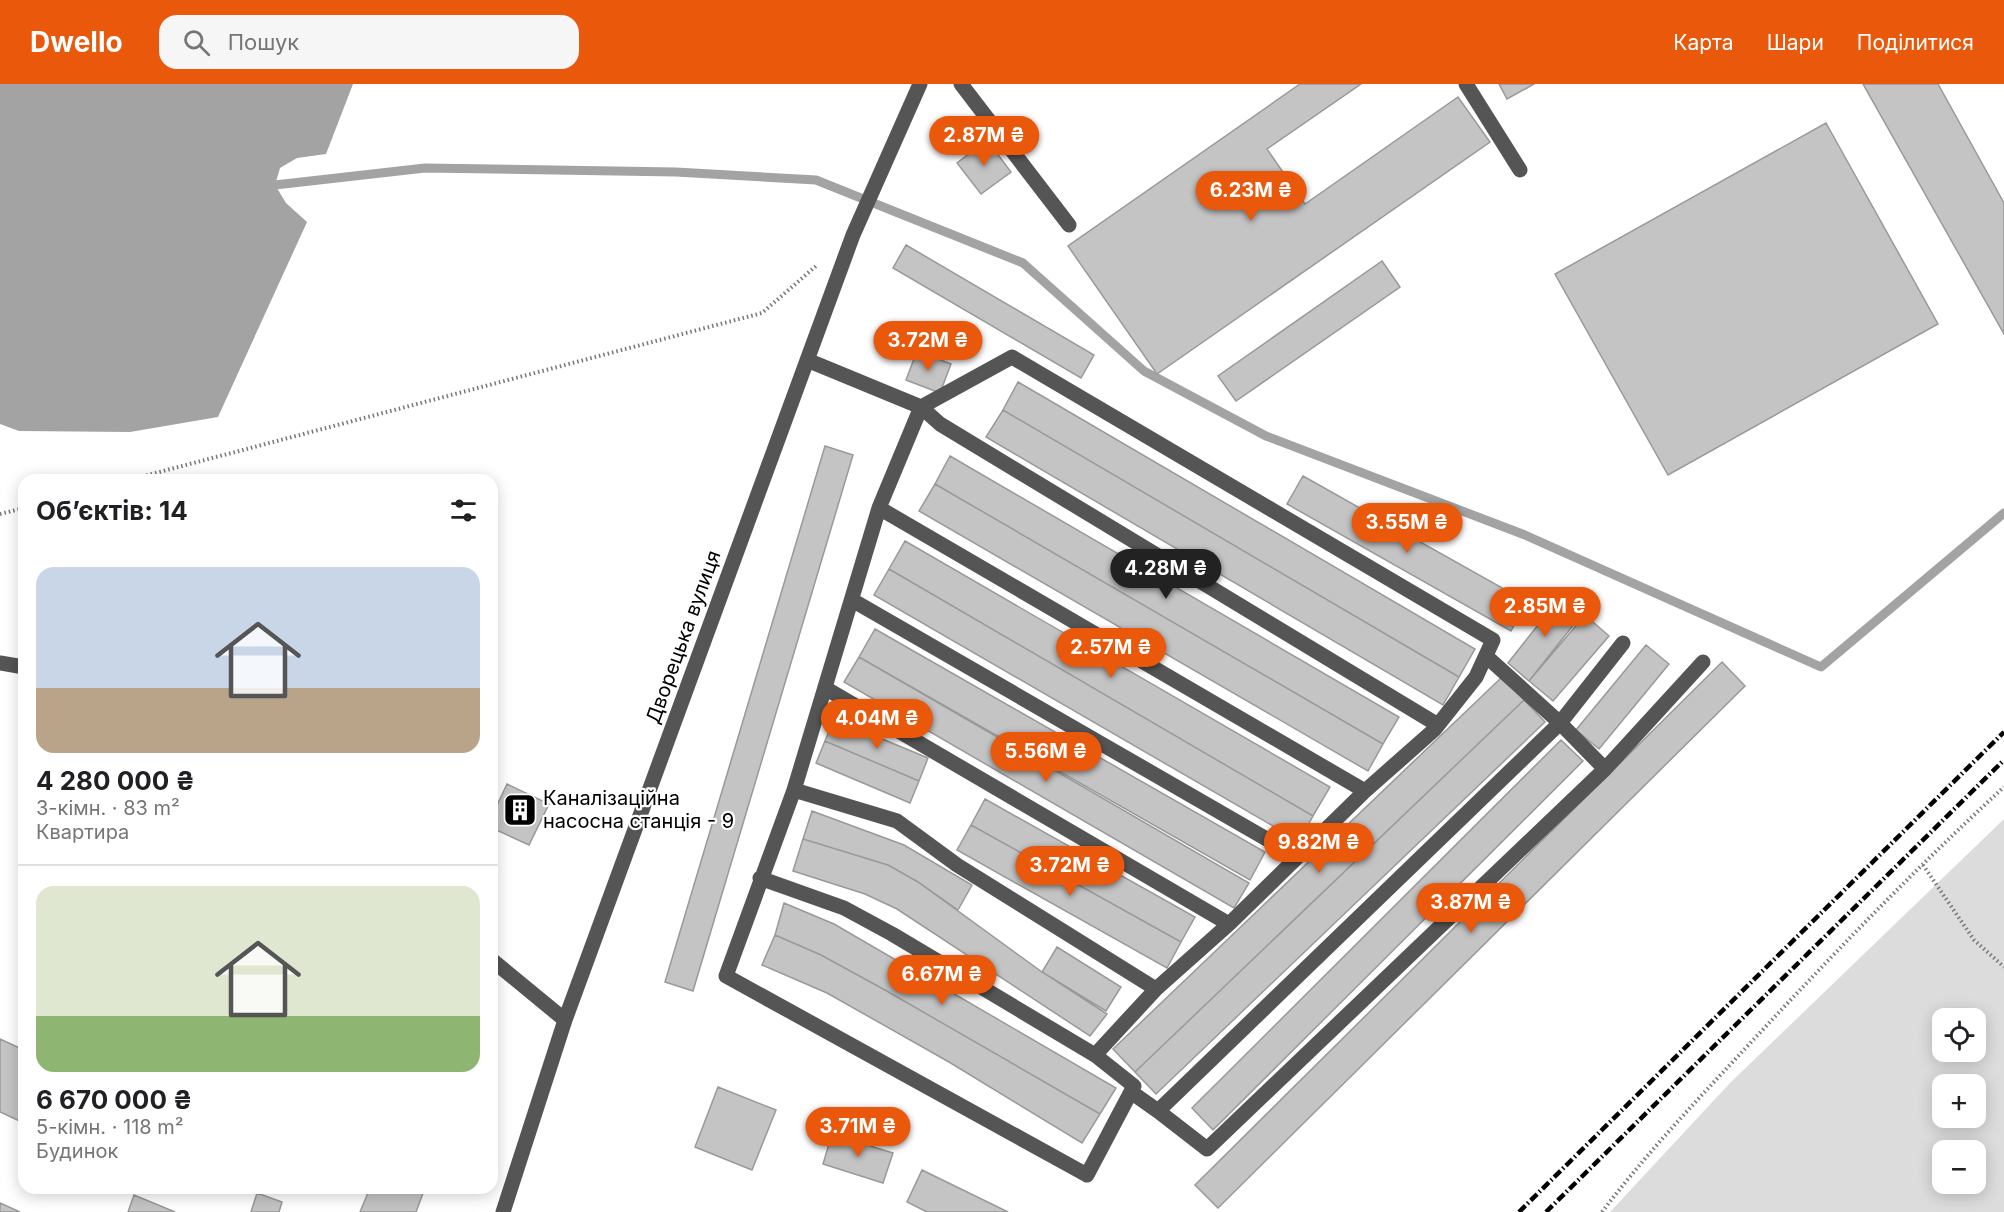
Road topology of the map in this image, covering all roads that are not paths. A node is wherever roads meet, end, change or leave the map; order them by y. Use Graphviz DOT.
graph roads {
  1 [pos="920,84"];
  2 [pos="961,84"];
  3 [pos="1466,84"];
  4 [pos="1520,170"];
  5 [pos="1069,225"];
  6 [pos="807,360"];
  7 [pos="921,407"];
  8 [pos="879,508"];
  9 [pos="852,600"];
  10 [pos="1623,643"];
  11 [pos="1486,656"];
  12 [pos="1703,662"];
  13 [pos="0,663"];
  14 [pos="18,666"];
  15 [pos="825,688"];
  16 [pos="1560,723"];
  17 [pos="1438,725"];
  18 [pos="1605,769"];
  19 [pos="794,790"];
  20 [pos="1365,790"];
  21 [pos="1296,855"];
  22 [pos="760,878"];
  23 [pos="1230,924"];
  24 [pos="498,965"];
  25 [pos="1156,989"];
  26 [pos="565,1020"];
  27 [pos="1095,1055"];
  28 [pos="1131,1092"];
  29 [pos="1158,1111"];
  30 [pos="503,1212"];
  1 -- 6 [label="street, Дворецька вулиця"];
  2 -- 5 [label="street"];
  3 -- 4 [label="street"];
  6 -- 7 [label="street"];
  6 -- 26 [label="street, Дворецька вулиця"];
  7 -- 8 [label="street"];
  7 -- 11 [label="street"];
  7 -- 17 [label="street"];
  8 -- 9 [label="street"];
  8 -- 20 [label="street"];
  9 -- 15 [label="street"];
  9 -- 21 [label="street"];
  10 -- 16 [label="street"];
  11 -- 16 [label="street"];
  11 -- 17 [label="street"];
  12 -- 18 [label="street"];
  13 -- 14 [label="street"];
  15 -- 19 [label="street"];
  15 -- 23 [label="street"];
  16 -- 18 [label="street"];
  16 -- 29 [label="street"];
  17 -- 20 [label="street"];
  18 -- 29 [label="street"];
  19 -- 22 [label="street"];
  19 -- 25 [label="street"];
  20 -- 21 [label="street"];
  21 -- 23 [label="street"];
  22 -- 27 [label="street"];
  22 -- 28 [label="street"];
  23 -- 25 [label="street"];
  24 -- 26 [label="street"];
  25 -- 27 [label="street"];
  26 -- 30 [label="street, Дворецька вулиця"];
  27 -- 28 [label="street"];
  28 -- 29 [label="street"];
}
